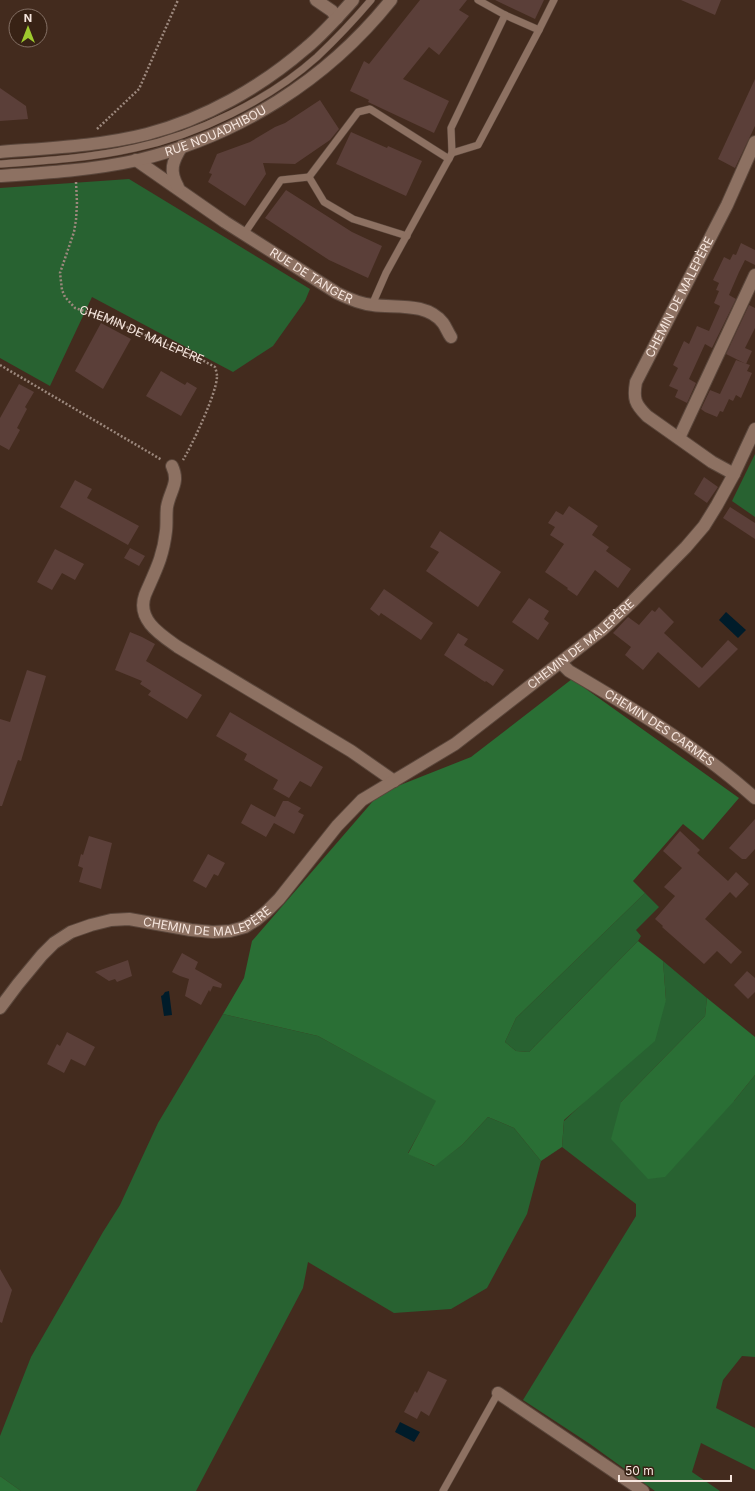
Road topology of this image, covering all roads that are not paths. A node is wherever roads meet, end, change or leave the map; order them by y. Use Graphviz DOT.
graph roads {
  1 [pos="316,0"];
  2 [pos="353,0"];
  3 [pos="391,0"];
  4 [pos="478,0"];
  5 [pos="554,0"];
  6 [pos="369,1"];
  7 [pos="505,15"];
  8 [pos="337,18"];
  9 [pos="539,30"];
  10 [pos="755,142"];
  11 [pos="182,146"];
  12 [pos="0,152"];
  13 [pos="451,156"];
  14 [pos="136,160"];
  15 [pos="0,164"];
  16 [pos="0,176"];
  17 [pos="309,177"];
  18 [pos="178,188"];
  19 [pos="244,234"];
  20 [pos="407,236"];
  21 [pos="755,275"];
  22 [pos="372,305"];
  23 [pos="451,337"];
  24 [pos="755,429"];
  25 [pos="679,438"];
  26 [pos="172,466"];
  27 [pos="734,474"];
  28 [pos="561,663"];
  29 [pos="394,781"];
  30 [pos="755,798"];
  31 [pos="0,1008"];
  32 [pos="498,1393"];
  33 [pos="443,1491"];
  34 [pos="643,1491"];
  1 -- 8 [label="street"];
  2 -- 8 [label="street, RUE NOUADHIBOU"];
  3 -- 11 [label="street, RUE NOUADHIBOU"];
  4 -- 7 [label="lane"];
  5 -- 9 [label="lane"];
  6 -- 15 [label="lane, RUE NOUADHIBOU"];
  7 -- 9 [label="lane"];
  7 -- 13 [label="lane"];
  8 -- 12 [label="street, RUE NOUADHIBOU"];
  9 -- 13 [label="lane"];
  10 -- 25 [label="street, CHEMIN DE MALEPÈRE"];
  11 -- 14 [label="street, RUE NOUADHIBOU"];
  11 -- 18 [label="street"];
  13 -- 17 [label="lane"];
  13 -- 20 [label="lane"];
  14 -- 16 [label="street, RUE NOUADHIBOU"];
  14 -- 18 [label="street, RUE DE TANGER"];
  17 -- 19 [label="lane"];
  17 -- 20 [label="lane"];
  18 -- 19 [label="street, RUE DE TANGER"];
  19 -- 22 [label="street, RUE DE TANGER"];
  20 -- 22 [label="lane"];
  21 -- 25 [label="street"];
  22 -- 23 [label="street, RUE DE TANGER"];
  24 -- 27 [label="street, CHEMIN DE MALEPÈRE"];
  25 -- 27 [label="street, CHEMIN DE MALEPÈRE"];
  26 -- 29 [label="street"];
  27 -- 28 [label="street, CHEMIN DE MALEPÈRE"];
  28 -- 29 [label="street, CHEMIN DE MALEPÈRE"];
  28 -- 30 [label="street, CHEMIN DES CARMES"];
  29 -- 31 [label="street, CHEMIN DE MALEPÈRE"];
  32 -- 33 [label="lane"];
  32 -- 34 [label="street"];
}
